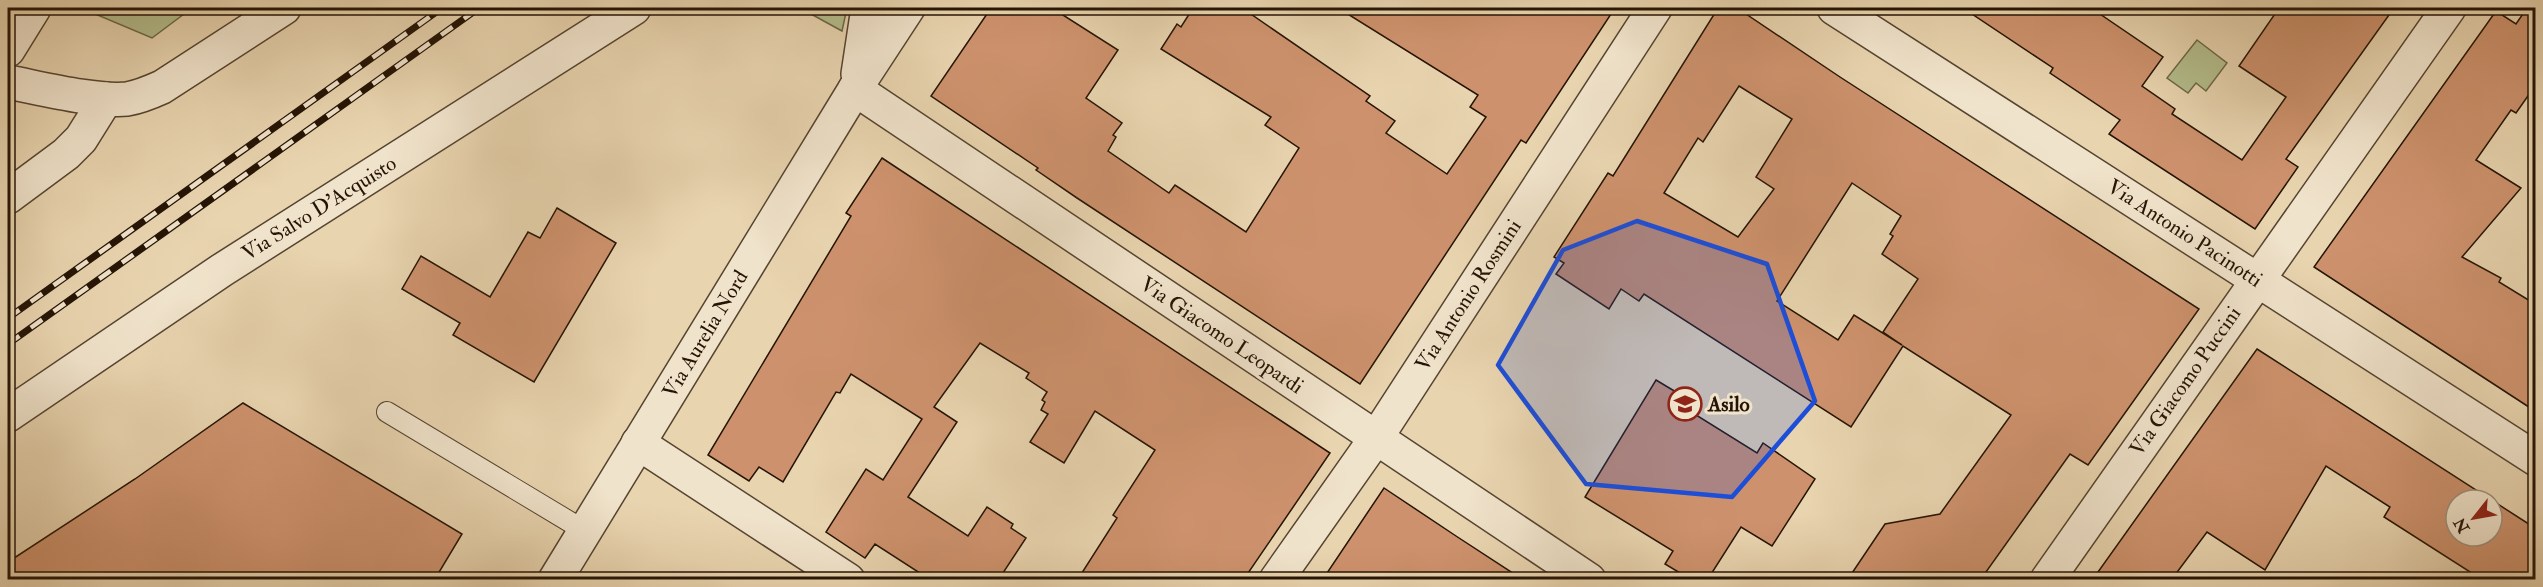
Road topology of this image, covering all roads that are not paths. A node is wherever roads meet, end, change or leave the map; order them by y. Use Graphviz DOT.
graph roads {
  1 [pos="34,8"];
  2 [pos="284,8"];
  3 [pos="634,8"];
  4 [pos="868,8"];
  5 [pos="908,8"];
  6 [pos="1655,8"];
  7 [pos="1834,8"];
  8 [pos="2449,8"];
  9 [pos="8,50"];
  10 [pos="8,82"];
  11 [pos="855,89"];
  12 [pos="106,99"];
  13 [pos="8,196"];
  14 [pos="2257,279"];
  15 [pos="387,412"];
  16 [pos="8,415"];
  17 [pos="1376,438"];
  18 [pos="638,443"];
  19 [pos="2535,459"];
  20 [pos="585,531"];
  21 [pos="555,579"];
  22 [pos="848,579"];
  23 [pos="1276,579"];
  24 [pos="1589,579"];
  25 [pos="2047,579"];
  1 -- 9 [label="street"];
  2 -- 12 [label="street"];
  3 -- 16 [label="street, Via Salvo D'Acquisto"];
  4 -- 11 [label="street, Via Aurelia Nord"];
  5 -- 11 [label="street, Via Aurelia Nord"];
  6 -- 17 [label="street, Via Antonio Rosmini"];
  7 -- 14 [label="street, Via Antonio Pacinotti"];
  8 -- 14 [label="street, Via Giacomo Puccini"];
  10 -- 12 [label="street"];
  11 -- 17 [label="street, Via Giacomo Leopardi"];
  11 -- 18 [label="street, Via Aurelia Nord"];
  12 -- 13 [label="street"];
  14 -- 19 [label="street, Via Antonio Pacinotti"];
  14 -- 25 [label="street, Via Giacomo Puccini"];
  15 -- 20 [label="lane"];
  17 -- 23 [label="street, Via Antonio Rosmini"];
  17 -- 24 [label="street, Via Giacomo Leopardi"];
  18 -- 20 [label="street, Via Aurelia Nord"];
  18 -- 22 [label="street"];
  20 -- 21 [label="street, Via Aurelia Nord"];
}
